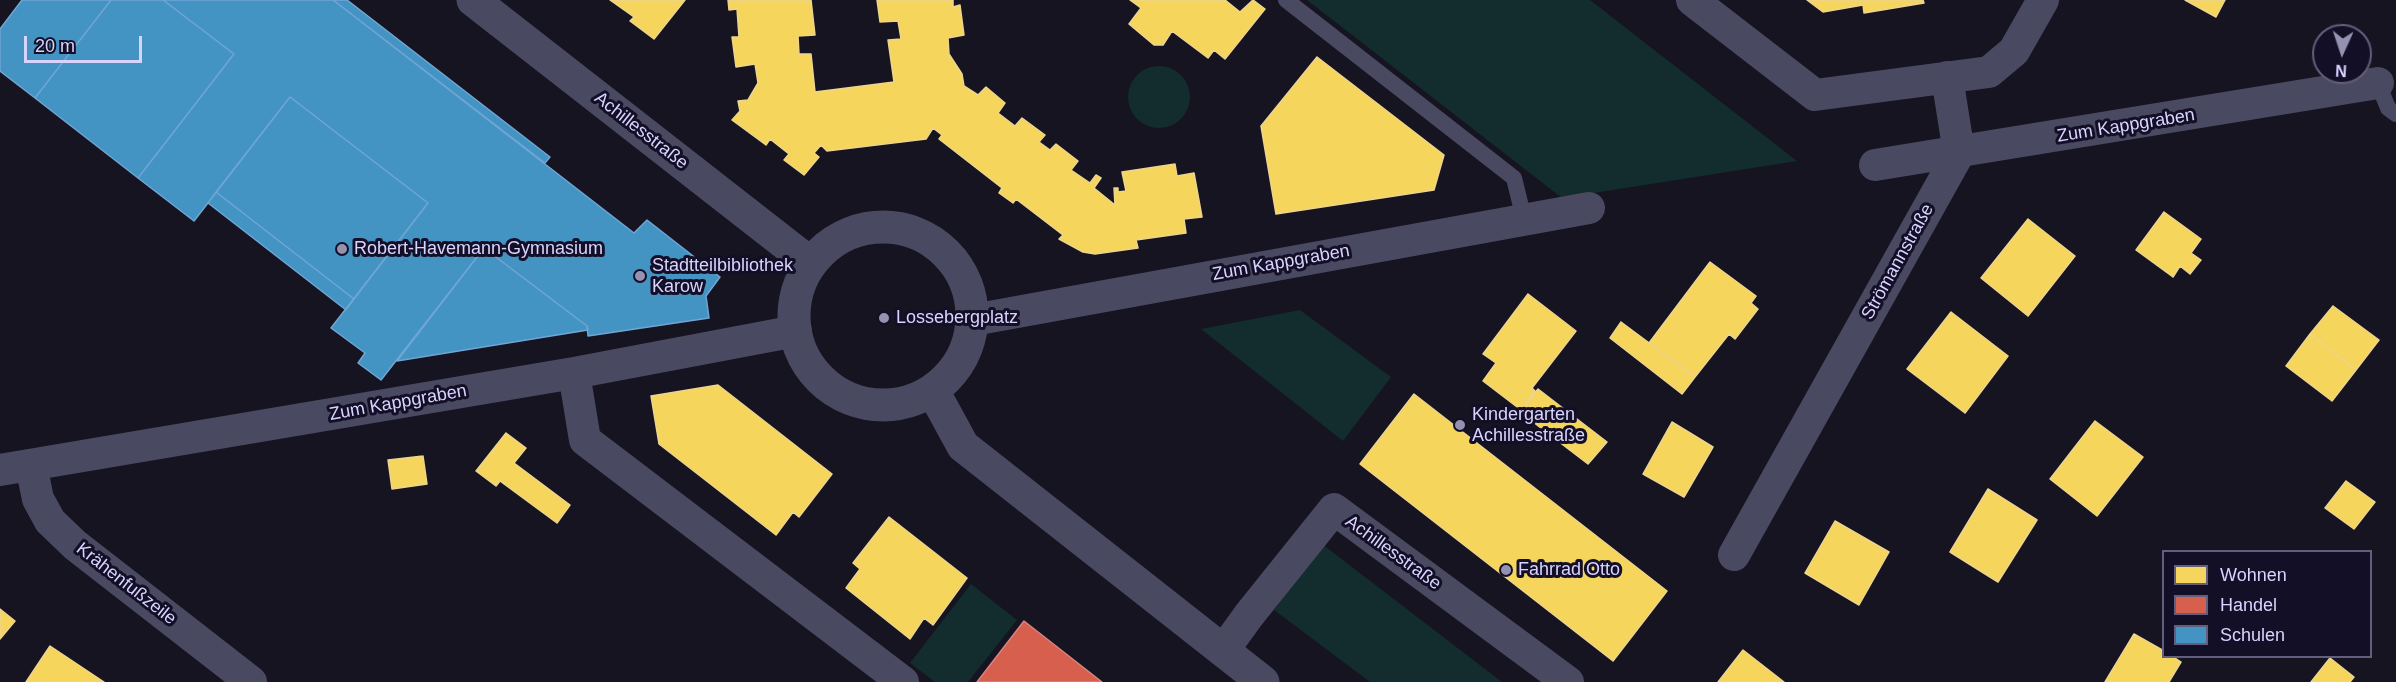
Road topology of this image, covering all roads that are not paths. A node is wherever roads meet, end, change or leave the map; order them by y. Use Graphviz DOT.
graph roads {
  1 [pos="473,0"];
  2 [pos="1286,0"];
  3 [pos="1692,0"];
  4 [pos="2043,0"];
  5 [pos="1947,77"];
  6 [pos="2378,83"];
  7 [pos="2396,114"];
  8 [pos="1959,153"];
  9 [pos="1875,165"];
  10 [pos="1589,208"];
  11 [pos="1524,219"];
  12 [pos="810,263"];
  13 [pos="973,320"];
  14 [pos="796,331"];
  15 [pos="574,373"];
  16 [pos="933,391"];
  17 [pos="31,465"];
  18 [pos="0,470"];
  19 [pos="1734,555"];
  20 [pos="1224,651"];
  21 [pos="251,682"];
  22 [pos="903,682"];
  23 [pos="1263,682"];
  24 [pos="1568,682"];
  1 -- 12 [label="street, Achillesstraße"];
  2 -- 11 [label="lane"];
  3 -- 5 [label="street"];
  4 -- 5 [label="street"];
  5 -- 8 [label="street"];
  6 -- 7 [label="lane"];
  6 -- 8 [label="street, Zum Kappgraben"];
  8 -- 9 [label="street, Zum Kappgraben"];
  8 -- 19 [label="street, Strömannstraße"];
  10 -- 11 [label="street, Zum Kappgraben"];
  11 -- 13 [label="street, Zum Kappgraben"];
  12 -- 13 [label="street"];
  12 -- 14 [label="street"];
  13 -- 16 [label="street"];
  14 -- 15 [label="street, Zum Kappgraben"];
  14 -- 16 [label="street"];
  15 -- 17 [label="street, Zum Kappgraben"];
  15 -- 22 [label="street"];
  16 -- 20 [label="street"];
  17 -- 18 [label="street, Zum Kappgraben"];
  17 -- 21 [label="street, Krähenfußzeile"];
  20 -- 23 [label="street"];
  20 -- 24 [label="street, Achillesstraße"];
}
